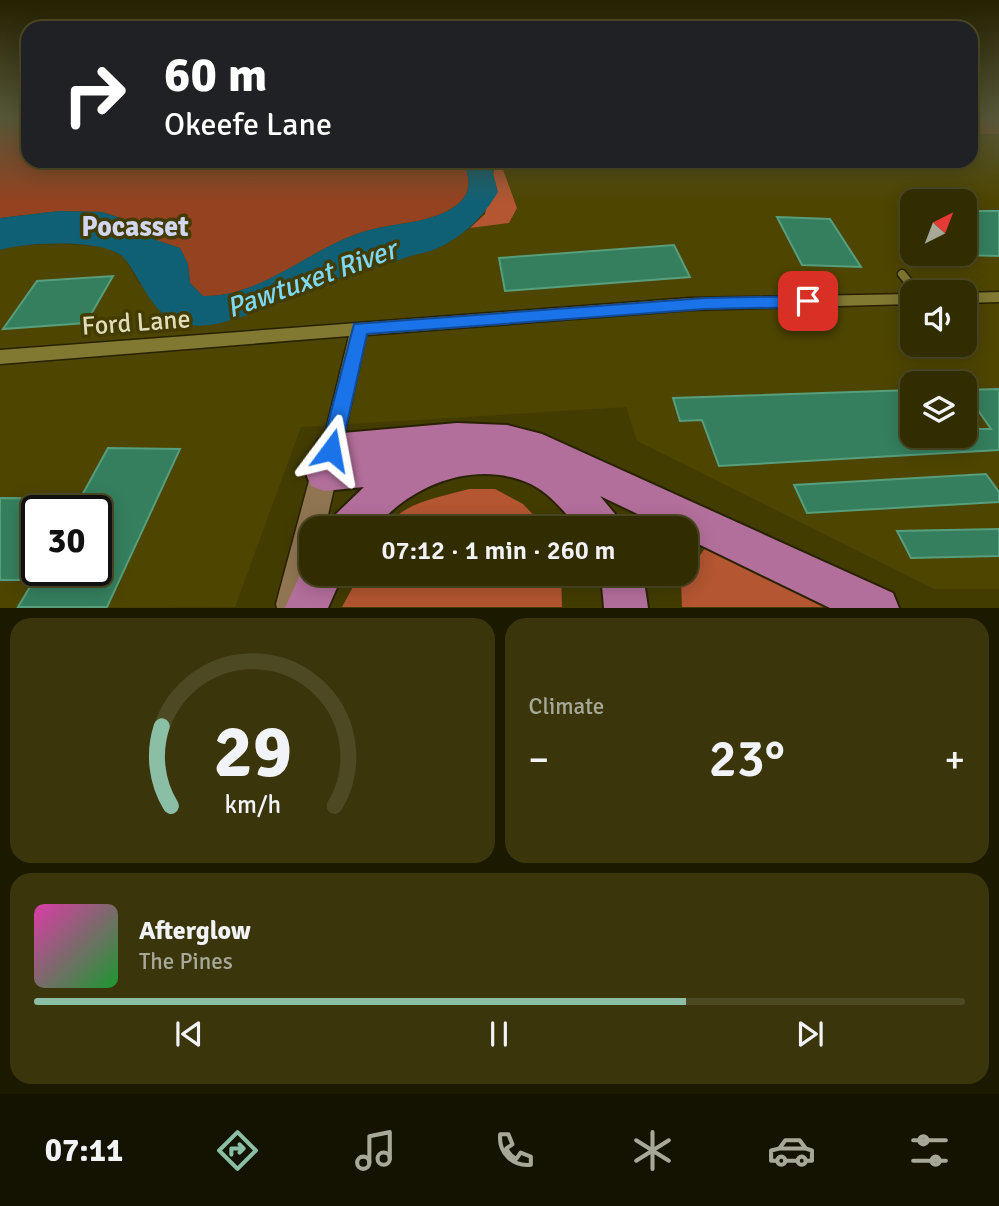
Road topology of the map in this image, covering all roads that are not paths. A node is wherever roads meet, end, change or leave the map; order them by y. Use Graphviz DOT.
graph roads {
  1 [pos="902,274"];
  2 [pos="907,280"];
  3 [pos="999,297"];
  4 [pos="977,298"];
  5 [pos="900,299"];
  6 [pos="359,329"];
  7 [pos="0,357"];
  8 [pos="449,461"];
  9 [pos="328,462"];
  10 [pos="360,516"];
  11 [pos="592,516"];
  12 [pos="316,586"];
  13 [pos="623,586"];
  14 [pos="292,607"];
  15 [pos="306,607"];
  16 [pos="626,607"];
  17 [pos="878,607"];
  1 -- 2 [label="lane"];
  3 -- 4 [label="street"];
  5 -- 6 [label="street, Ford Lane"];
  6 -- 7 [label="street, Ford Lane"];
  6 -- 9 [label="street"];
  8 -- 9 [label="highway"];
  8 -- 10 [label="highway"];
  8 -- 11 [label="highway"];
  9 -- 14 [label="main road"];
  9 -- 17 [label="highway"];
  12 -- 15 [label="highway"];
  13 -- 16 [label="highway"];
}
